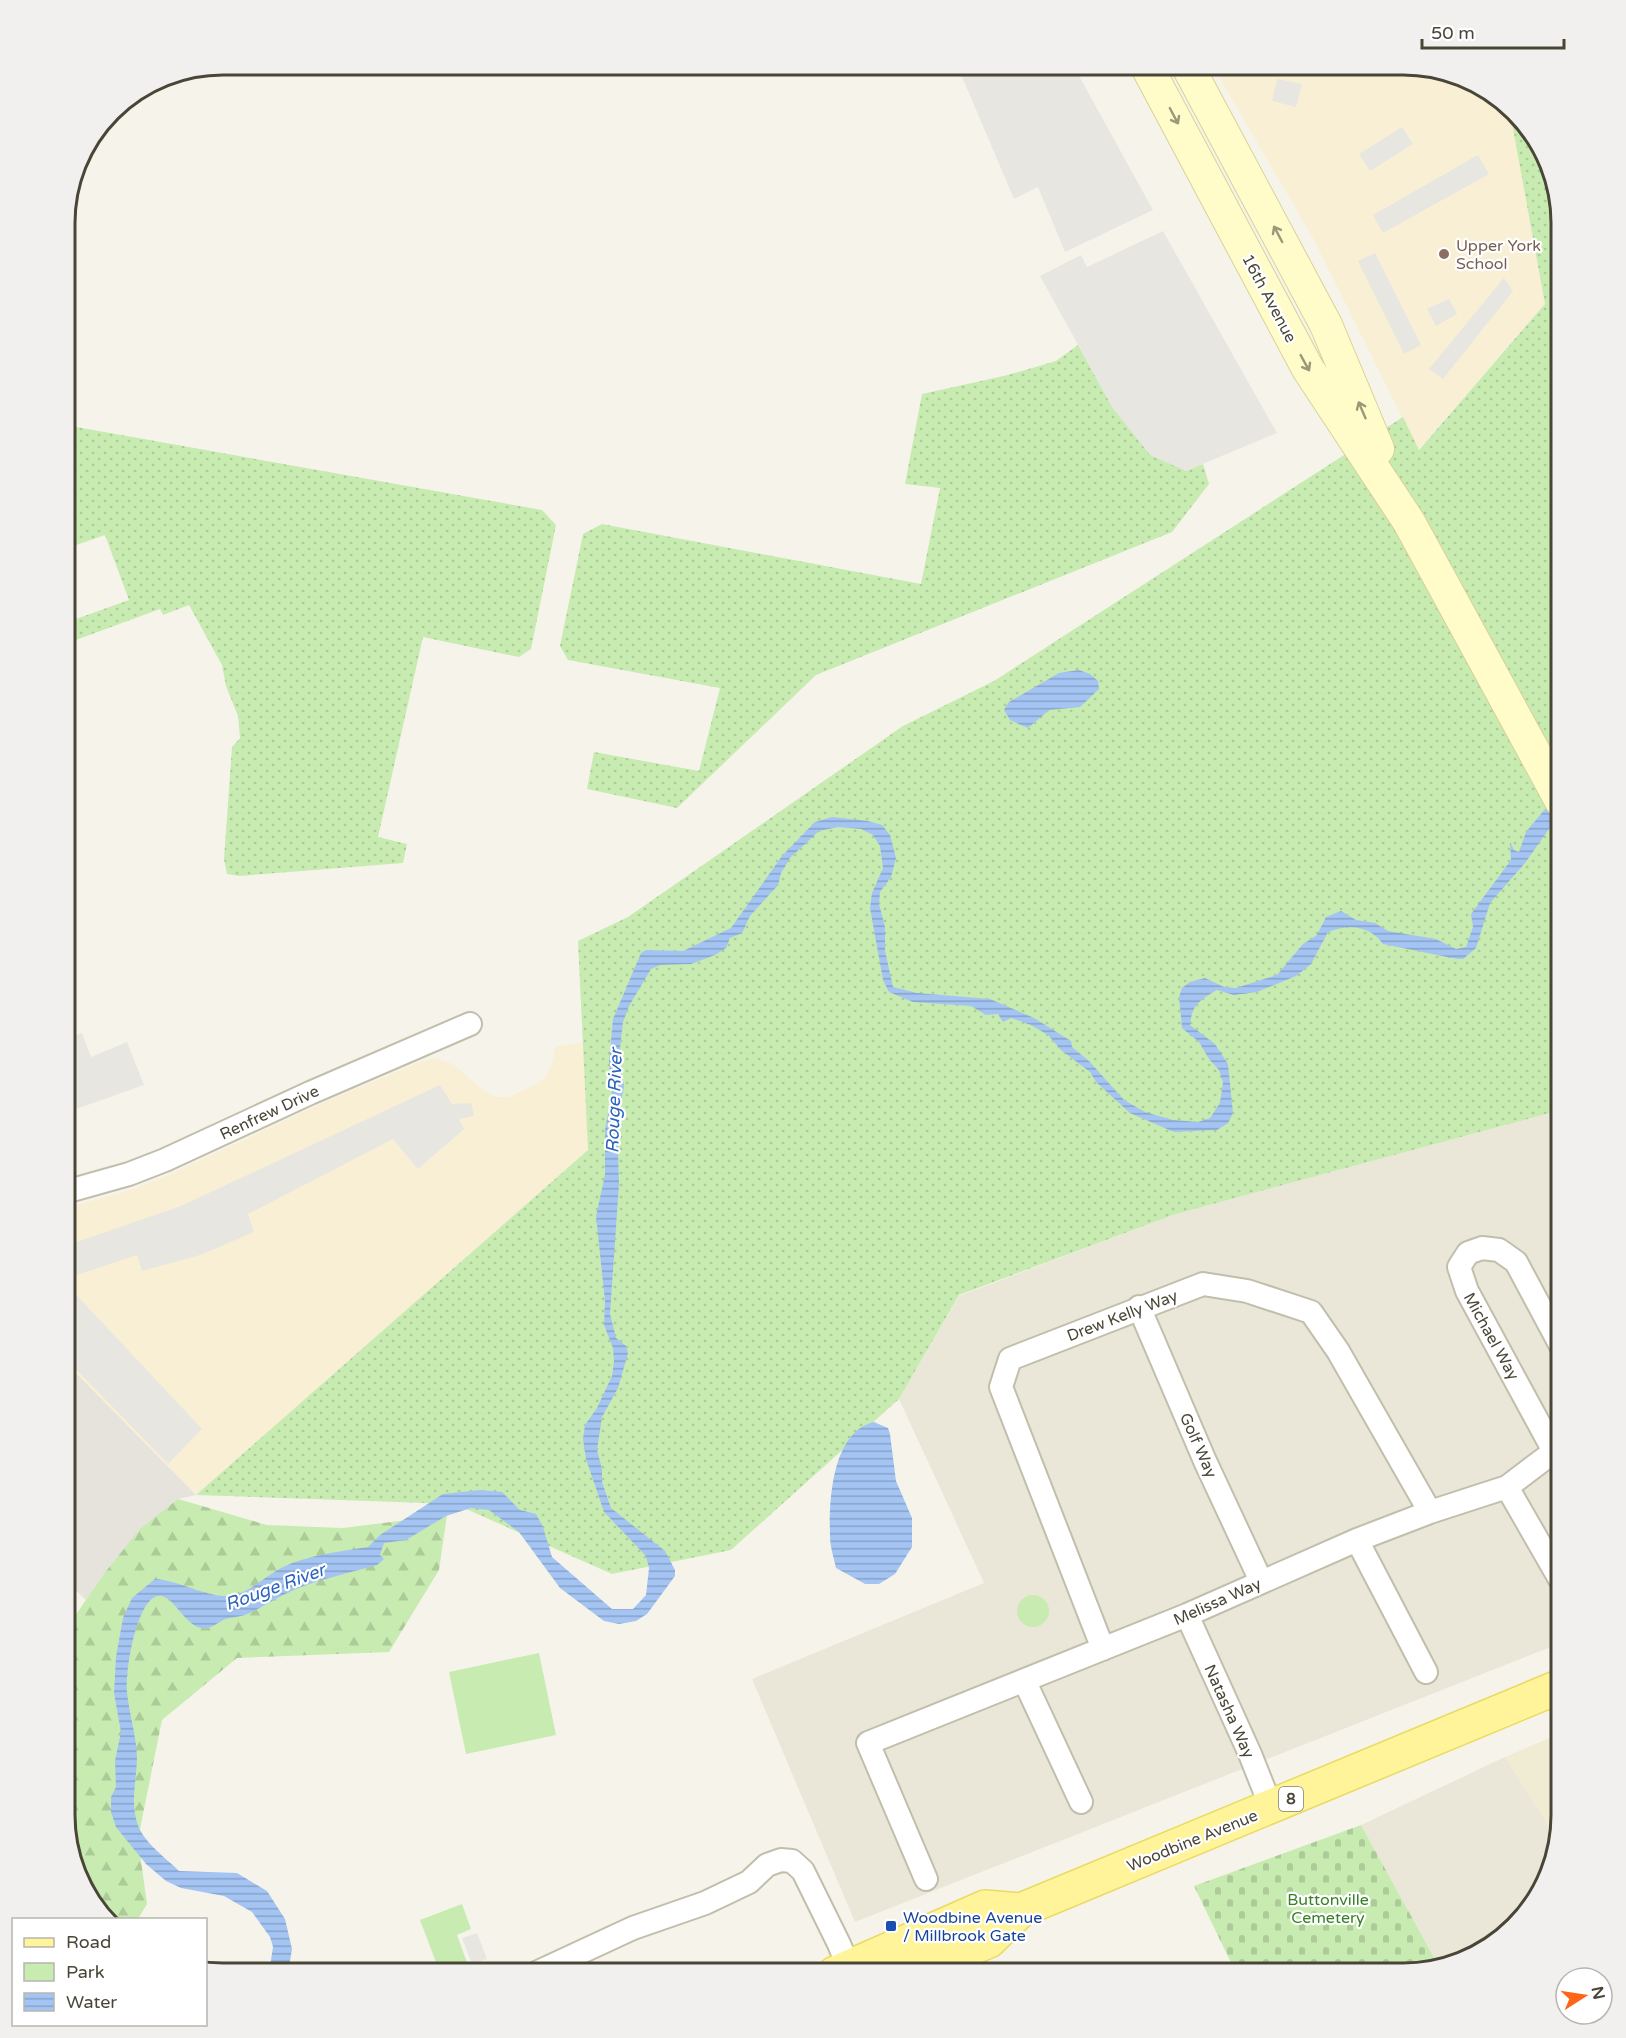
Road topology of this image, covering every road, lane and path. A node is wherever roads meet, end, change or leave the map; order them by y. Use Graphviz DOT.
graph roads {
  1 [pos="1151,75"];
  2 [pos="1192,75"];
  3 [pos="1409,522"];
  4 [pos="1551,780"];
  5 [pos="470,1024"];
  6 [pos="75,1189"];
  7 [pos="1139,1307"];
  8 [pos="1551,1326"];
  9 [pos="1551,1439"];
  10 [pos="1551,1455"];
  11 [pos="1507,1487"];
  12 [pos="1430,1512"];
  13 [pos="1357,1540"];
  14 [pos="1551,1562"];
  15 [pos="1262,1581"];
  16 [pos="1187,1615"];
  17 [pos="1103,1649"];
  18 [pos="1426,1672"];
  19 [pos="1025,1682"];
  20 [pos="1551,1691"];
  21 [pos="1081,1802"];
  22 [pos="1271,1807"];
  23 [pos="926,1879"];
  24 [pos="1021,1910"];
  25 [pos="559,1963"];
  26 [pos="842,1963"];
  27 [pos="864,1963"];
  28 [pos="938,1963"];
  1 -- 3 [label="main road, 16th Avenue, one-way"];
  3 -- 2 [label="main road, 16th Avenue, one-way"];
  3 -- 4 [label="main road, 16th Avenue"];
  5 -- 6 [label="street, Renfrew Drive"];
  7 -- 12 [label="street, Drew Kelly Way"];
  7 -- 15 [label="street, Golf Way"];
  7 -- 17 [label="street, Drew Kelly Way"];
  8 -- 9 [label="street, Michael Way"];
  10 -- 11 [label="street, Melissa Way"];
  11 -- 12 [label="street, Melissa Way"];
  11 -- 14 [label="street"];
  12 -- 13 [label="street, Melissa Way"];
  13 -- 15 [label="street, Melissa Way"];
  13 -- 18 [label="street"];
  15 -- 16 [label="street, Melissa Way"];
  16 -- 17 [label="street, Melissa Way"];
  16 -- 22 [label="street, Natasha Way"];
  17 -- 19 [label="street, Melissa Way"];
  19 -- 21 [label="street"];
  19 -- 23 [label="street, Melissa Way"];
  20 -- 22 [label="main road, Woodbine Avenue / 8"];
  22 -- 24 [label="main road, Woodbine Avenue / 8"];
  24 -- 27 [label="main road, Woodbine Avenue / 8"];
  24 -- 28 [label="main road, Woodbine Avenue / 8"];
  25 -- 26 [label="street"];
}
